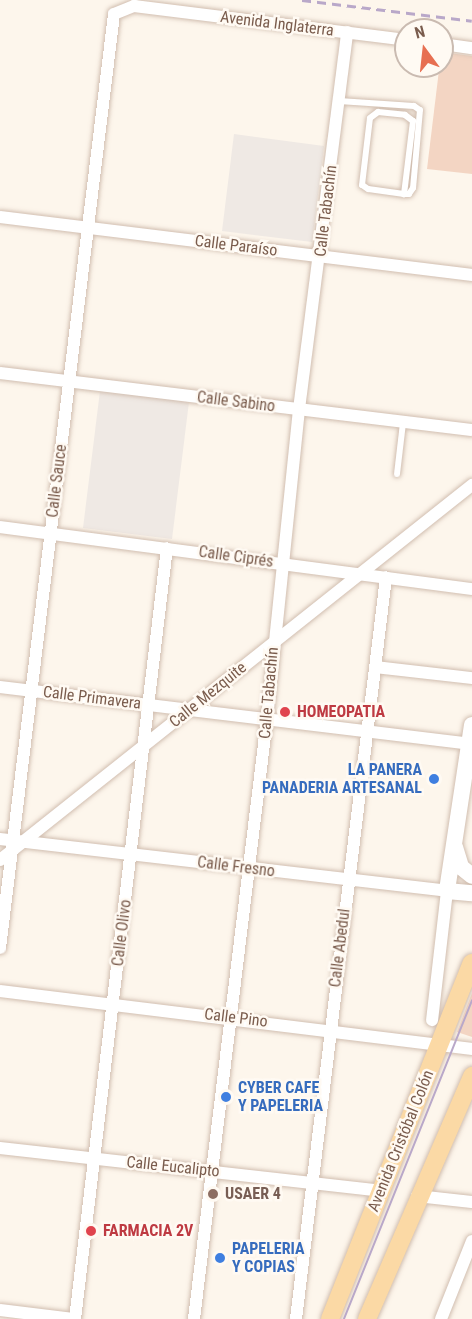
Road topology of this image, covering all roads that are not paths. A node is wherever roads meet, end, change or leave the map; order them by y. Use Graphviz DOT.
graph roads {
  1 [pos="114,14"];
  2 [pos="347,32"];
  3 [pos="394,38"];
  4 [pos="454,46"];
  5 [pos="472,48"];
  6 [pos="339,101"];
  7 [pos="404,194"];
  8 [pos="0,217"];
  9 [pos="88,228"];
  10 [pos="320,256"];
  11 [pos="472,275"];
  12 [pos="0,373"];
  13 [pos="69,382"];
  14 [pos="299,409"];
  15 [pos="403,423"];
  16 [pos="472,430"];
  17 [pos="397,474"];
  18 [pos="472,484"];
  19 [pos="0,526"];
  20 [pos="51,533"];
  21 [pos="166,548"];
  22 [pos="282,563"];
  23 [pos="360,573"];
  24 [pos="386,577"];
  25 [pos="472,589"];
  26 [pos="274,642"];
  27 [pos="375,667"];
  28 [pos="472,678"];
  29 [pos="0,687"];
  30 [pos="31,690"];
  31 [pos="150,705"];
  32 [pos="189,710"];
  33 [pos="267,719"];
  34 [pos="472,725"];
  35 [pos="367,730"];
  36 [pos="470,744"];
  37 [pos="144,745"];
  38 [pos="0,839"];
  39 [pos="454,842"];
  40 [pos="16,844"];
  41 [pos="132,854"];
  42 [pos="0,860"];
  43 [pos="249,868"];
  44 [pos="472,876"];
  45 [pos="348,879"];
  46 [pos="447,891"];
  47 [pos="472,893"];
  48 [pos="0,948"];
  49 [pos="472,963"];
  50 [pos="0,991"];
  51 [pos="113,1003"];
  52 [pos="233,1017"];
  53 [pos="432,1020"];
  54 [pos="330,1029"];
  55 [pos="440,1043"];
  56 [pos="472,1049"];
  57 [pos="472,1076"];
  58 [pos="0,1148"];
  59 [pos="96,1159"];
  60 [pos="210,1171"];
  61 [pos="311,1182"];
  62 [pos="381,1191"];
  63 [pos="417,1196"];
  64 [pos="472,1202"];
  65 [pos="472,1241"];
  66 [pos="0,1310"];
  67 [pos="74,1319"];
  68 [pos="194,1319"];
  69 [pos="296,1319"];
  70 [pos="330,1319"];
  71 [pos="367,1319"];
  72 [pos="441,1319"];
  1 -- 2 [label="street, Avenida Inglaterra"];
  1 -- 9 [label="street, Calle Sauce"];
  2 -- 3 [label="street, Avenida Inglaterra"];
  2 -- 6 [label="street, Calle Tabachín"];
  4 -- 5 [label="street"];
  6 -- 7 [label="lane"];
  6 -- 10 [label="street, Calle Tabachín"];
  7 -- 7 [label="lane"];
  8 -- 9 [label="street, Calle Paraíso"];
  9 -- 10 [label="street, Calle Paraíso"];
  9 -- 13 [label="street, Calle Sauce"];
  10 -- 11 [label="street, Calle Paraíso"];
  10 -- 14 [label="street, Calle Tabachín"];
  12 -- 13 [label="street, Calle Sabino"];
  13 -- 14 [label="street, Calle Sabino"];
  13 -- 20 [label="street, Calle Sauce"];
  14 -- 15 [label="street, Calle Sabino"];
  14 -- 22 [label="street, Calle Tabachín"];
  15 -- 16 [label="street, Calle Sabino"];
  15 -- 17 [label="lane"];
  18 -- 23 [label="street, Calle Mezquite"];
  19 -- 20 [label="street, Calle Ciprés"];
  20 -- 21 [label="street, Calle Ciprés"];
  20 -- 30 [label="street, Calle Sauce"];
  21 -- 22 [label="street, Calle Ciprés"];
  21 -- 31 [label="street, Calle Olivo"];
  22 -- 23 [label="street, Calle Ciprés"];
  22 -- 26 [label="street, Calle Tabachín"];
  23 -- 24 [label="street, Calle Ciprés"];
  23 -- 26 [label="street, Calle Mezquite"];
  24 -- 25 [label="street, Calle Ciprés"];
  24 -- 27 [label="street, Calle Abedul"];
  26 -- 32 [label="street, Calle Mezquite"];
  26 -- 33 [label="street, Calle Tabachín"];
  27 -- 28 [label="street"];
  27 -- 35 [label="street, Calle Abedul"];
  29 -- 30 [label="street, Calle Primavera"];
  30 -- 31 [label="street, Calle Primavera"];
  30 -- 40 [label="street, Calle Sauce"];
  31 -- 32 [label="street, Calle Primavera"];
  31 -- 37 [label="street, Calle Olivo"];
  32 -- 33 [label="street, Calle Primavera"];
  32 -- 37 [label="street, Calle Mezquite"];
  33 -- 35 [label="street, Calle Primavera"];
  33 -- 43 [label="street, Calle Tabachín"];
  34 -- 36 [label="main road"];
  35 -- 36 [label="street, Calle Primavera"];
  35 -- 45 [label="street, Calle Abedul"];
  36 -- 39 [label="main road"];
  37 -- 40 [label="street, Calle Mezquite"];
  37 -- 41 [label="street, Calle Olivo"];
  38 -- 40 [label="street, Calle Fresno"];
  39 -- 44 [label="main road"];
  39 -- 46 [label="main road"];
  40 -- 41 [label="street, Calle Fresno"];
  40 -- 42 [label="street, Calle Mezquite"];
  40 -- 48 [label="street, Calle Sauce"];
  41 -- 43 [label="street, Calle Fresno"];
  41 -- 51 [label="street, Calle Olivo"];
  43 -- 45 [label="street, Calle Fresno"];
  43 -- 52 [label="street, Calle Tabachín"];
  45 -- 46 [label="street, Calle Fresno"];
  45 -- 54 [label="street, Calle Abedul"];
  46 -- 47 [label="main road, Calle Fresno"];
  46 -- 53 [label="street"];
  49 -- 55 [label="main road, Avenida Cristóbal Colón"];
  50 -- 51 [label="street, Calle Pino"];
  51 -- 52 [label="street, Calle Pino"];
  51 -- 59 [label="street, Calle Olivo"];
  52 -- 54 [label="street, Calle Pino"];
  52 -- 60 [label="street, Calle Tabachín"];
  54 -- 55 [label="street, Calle Pino"];
  54 -- 61 [label="street, Calle Abedul"];
  55 -- 56 [label="street, Calle Pino"];
  55 -- 62 [label="main road, Avenida Cristóbal Colón"];
  57 -- 63 [label="main road"];
  58 -- 59 [label="street, Calle Eucalipto"];
  59 -- 60 [label="street, Calle Eucalipto"];
  59 -- 67 [label="street, Calle Olivo"];
  60 -- 61 [label="street, Calle Eucalipto"];
  60 -- 68 [label="street, Calle Tabachín"];
  61 -- 62 [label="street, Calle Eucalipto"];
  61 -- 69 [label="street, Calle Abedul"];
  62 -- 70 [label="main road, Avenida Cristóbal Colón"];
  63 -- 64 [label="street"];
  63 -- 71 [label="main road"];
  65 -- 72 [label="street"];
  66 -- 67 [label="street"];
}
